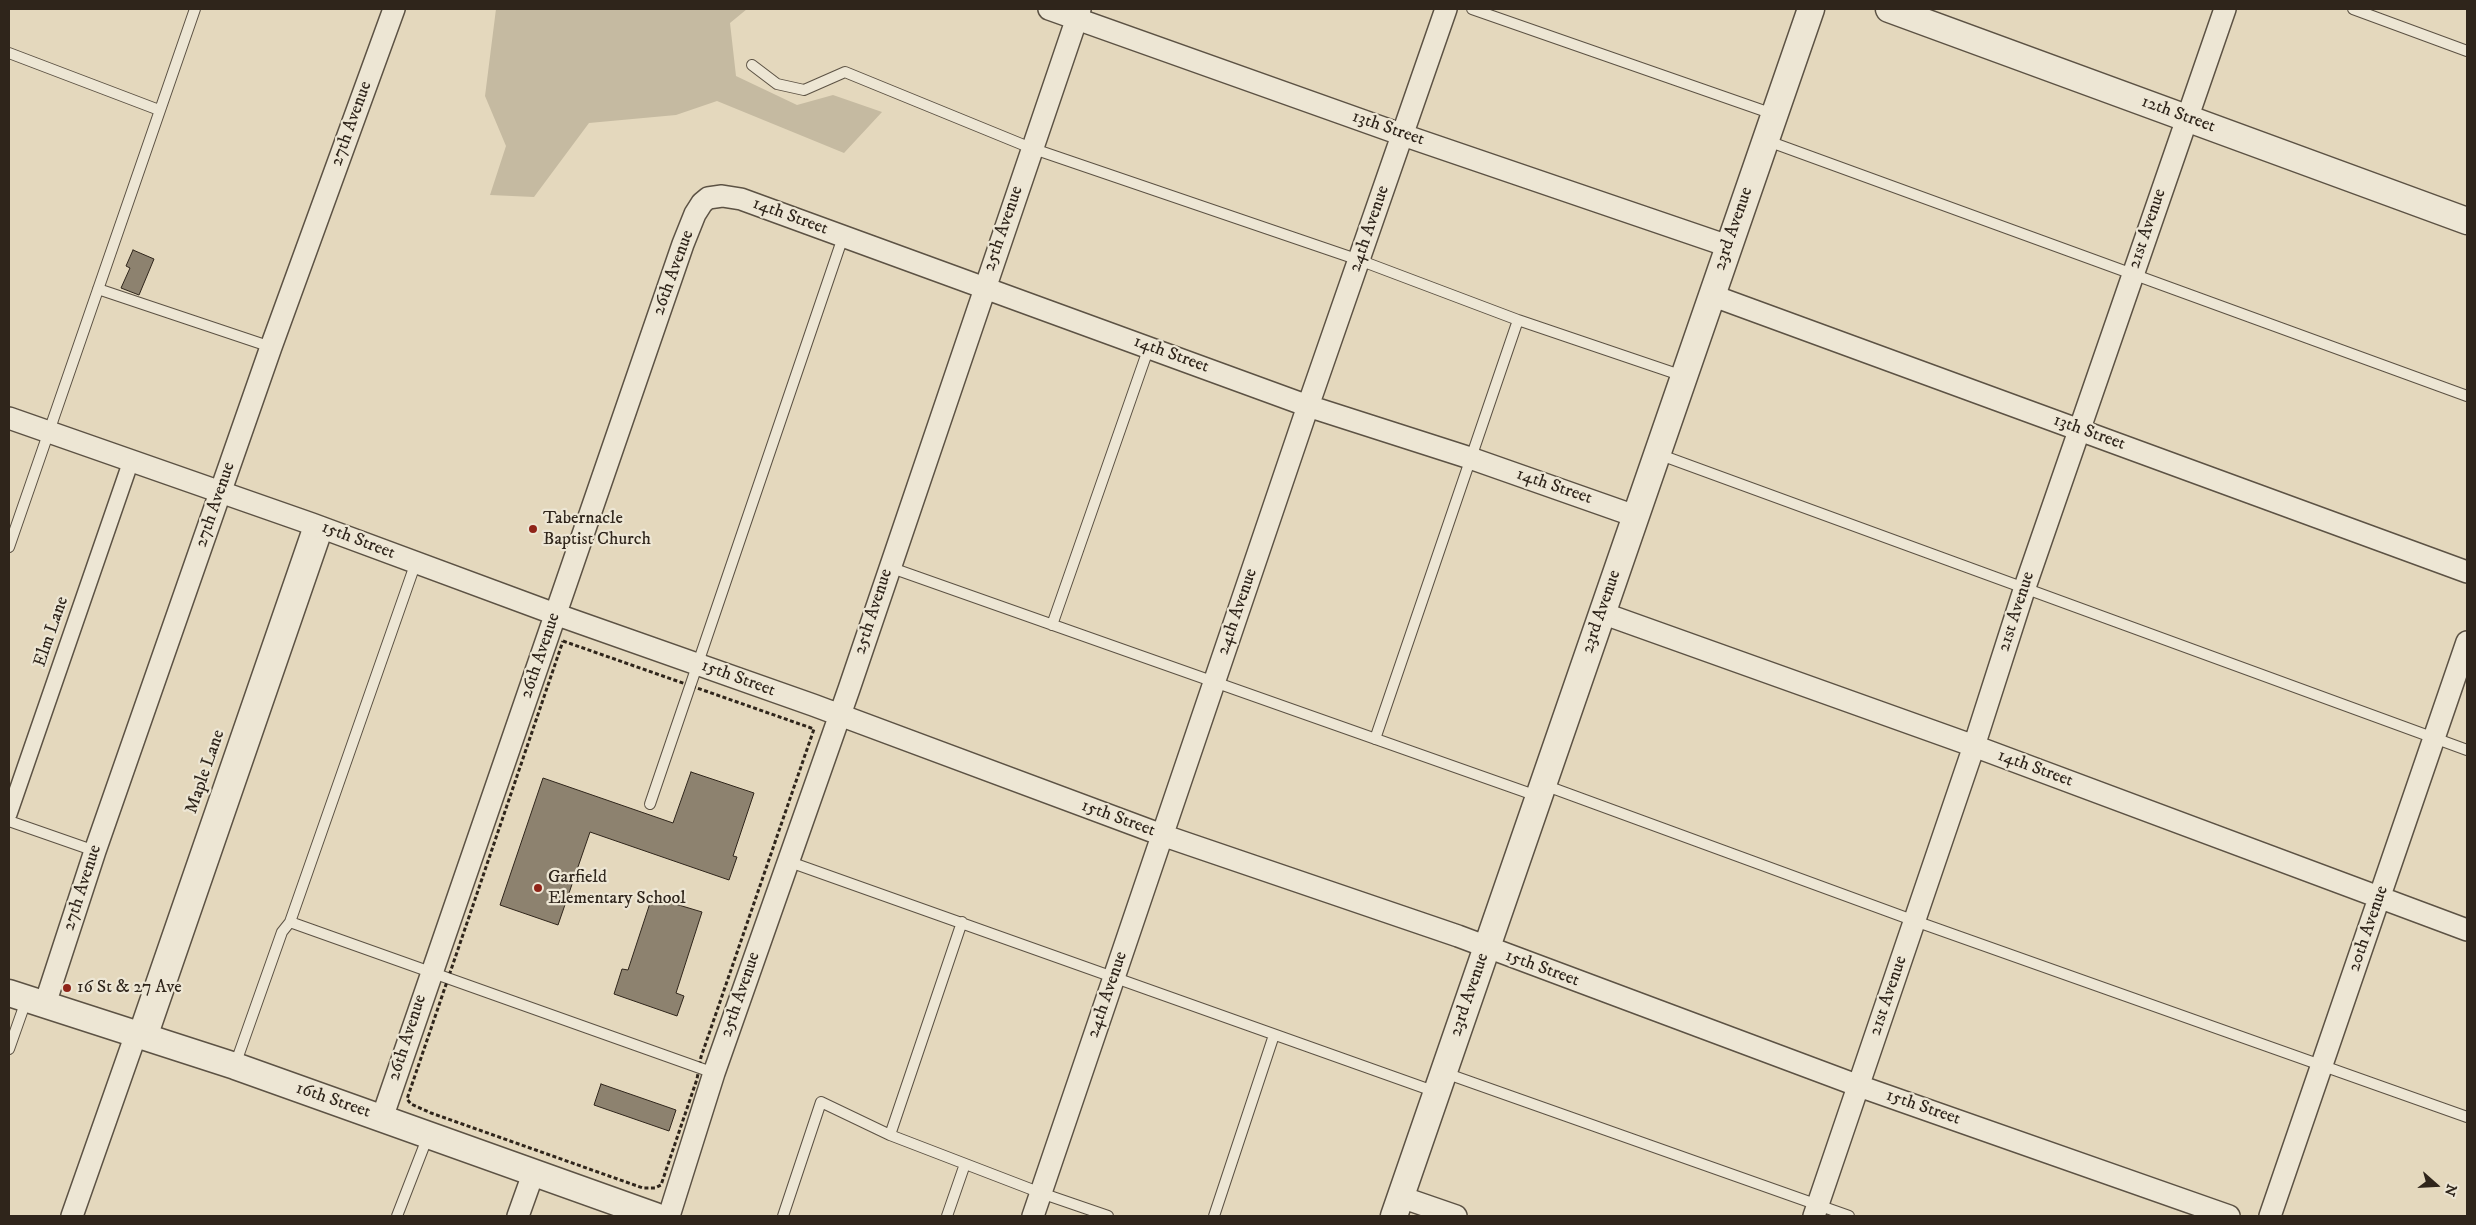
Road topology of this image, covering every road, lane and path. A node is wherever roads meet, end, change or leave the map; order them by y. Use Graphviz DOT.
graph roads {
  1 [pos="195,9"];
  2 [pos="394,9"];
  3 [pos="1049,9"];
  4 [pos="1446,9"];
  5 [pos="1472,9"];
  6 [pos="1811,9"];
  7 [pos="1889,9"];
  8 [pos="2225,9"];
  9 [pos="2353,9"];
  10 [pos="1078,14"];
  11 [pos="2467,51"];
  12 [pos="9,53"];
  13 [pos="752,64"];
  14 [pos="159,110"];
  15 [pos="1773,114"];
  16 [pos="2187,118"];
  17 [pos="1403,135"];
  18 [pos="1764,140"];
  19 [pos="1031,148"];
  20 [pos="708,198"];
  21 [pos="2467,221"];
  22 [pos="843,236"];
  23 [pos="1728,246"];
  24 [pos="1359,260"];
  25 [pos="2133,274"];
  26 [pos="985,287"];
  27 [pos="98,289"];
  28 [pos="1711,295"];
  29 [pos="1518,320"];
  30 [pos="271,347"];
  31 [pos="1148,347"];
  32 [pos="1683,376"];
  33 [pos="2467,396"];
  34 [pos="1308,406"];
  35 [pos="9,418"];
  36 [pos="2079,430"];
  37 [pos="49,432"];
  38 [pos="1657,454"];
  39 [pos="1470,458"];
  40 [pos="131,461"];
  41 [pos="221,492"];
  42 [pos="1635,516"];
  43 [pos="319,526"];
  44 [pos="9,547"];
  45 [pos="416,562"];
  46 [pos="889,566"];
  47 [pos="2467,572"];
  48 [pos="2025,587"];
  49 [pos="1602,613"];
  50 [pos="555,614"];
  51 [pos="1052,625"];
  52 [pos="563,642"];
  53 [pos="2467,642"];
  54 [pos="697,664"];
  55 [pos="1214,682"];
  56 [pos="838,715"];
  57 [pos="814,729"];
  58 [pos="2435,738"];
  59 [pos="1375,739"];
  60 [pos="1974,746"];
  61 [pos="2467,750"];
  62 [pos="1540,791"];
  63 [pos="650,804"];
  64 [pos="9,814"];
  65 [pos="9,821"];
  66 [pos="1162,835"];
  67 [pos="95,851"];
  68 [pos="787,860"];
  69 [pos="2380,897"];
  70 [pos="1915,920"];
  71 [pos="290,922"];
  72 [pos="962,922"];
  73 [pos="2467,930"];
  74 [pos="1486,948"];
  75 [pos="438,976"];
  76 [pos="1114,978"];
  77 [pos="27,998"];
  78 [pos="1274,1035"];
  79 [pos="143,1036"];
  80 [pos="9,1049"];
  81 [pos="2322,1065"];
  82 [pos="235,1066"];
  83 [pos="707,1071"];
  84 [pos="1440,1083"];
  85 [pos="1859,1086"];
  86 [pos="2467,1117"];
  87 [pos="382,1118"];
  88 [pos="890,1135"];
  89 [pos="428,1136"];
  90 [pos="966,1164"];
  91 [pos="533,1174"];
  92 [pos="1041,1193"];
  93 [pos="1398,1207"];
  94 [pos="1816,1211"];
  95 [pos="72,1216"];
  96 [pos="397,1216"];
  97 [pos="518,1216"];
  98 [pos="655,1216"];
  99 [pos="668,1216"];
  100 [pos="783,1216"];
  101 [pos="947,1216"];
  102 [pos="1033,1216"];
  103 [pos="1108,1216"];
  104 [pos="1214,1216"];
  105 [pos="1456,1216"];
  106 [pos="1849,1216"];
  107 [pos="2229,1216"];
  108 [pos="2270,1216"];
  1 -- 14 [label="lane"];
  2 -- 30 [label="street, 27th Avenue"];
  3 -- 10 [label="street, 13th Street"];
  4 -- 17 [label="street, 24th Avenue"];
  5 -- 15 [label="lane"];
  6 -- 15 [label="street, 23rd Avenue"];
  7 -- 16 [label="street, 12th Street"];
  8 -- 16 [label="street, 21st Avenue"];
  9 -- 11 [label="lane"];
  10 -- 17 [label="street, 13th Street"];
  10 -- 19 [label="street, 25th Avenue"];
  12 -- 14 [label="lane"];
  13 -- 19 [label="lane"];
  14 -- 27 [label="lane"];
  15 -- 18 [label="street, 23rd Avenue"];
  16 -- 21 [label="street, 12th Street"];
  16 -- 25 [label="street, 21st Avenue"];
  17 -- 23 [label="street, 13th Street"];
  17 -- 24 [label="street, 24th Avenue"];
  18 -- 23 [label="street, 23rd Avenue"];
  18 -- 25 [label="lane"];
  19 -- 24 [label="lane"];
  19 -- 26 [label="street, 25th Avenue"];
  20 -- 22 [label="street, 14th Street"];
  20 -- 50 [label="street, 26th Avenue"];
  22 -- 26 [label="street, 14th Street"];
  22 -- 54 [label="lane"];
  23 -- 28 [label="street, 23rd Avenue"];
  24 -- 29 [label="lane"];
  24 -- 34 [label="street, 24th Avenue"];
  25 -- 33 [label="lane"];
  25 -- 36 [label="street, 21st Avenue"];
  26 -- 31 [label="street, 14th Street"];
  26 -- 46 [label="street, 25th Avenue"];
  27 -- 30 [label="lane"];
  27 -- 37 [label="lane"];
  28 -- 32 [label="street, 23rd Avenue"];
  28 -- 36 [label="street, 13th Street"];
  29 -- 32 [label="lane"];
  29 -- 39 [label="lane"];
  30 -- 41 [label="street, 27th Avenue"];
  31 -- 34 [label="street, 14th Street"];
  31 -- 51 [label="lane"];
  32 -- 38 [label="street, 23rd Avenue"];
  34 -- 39 [label="street, 14th Street"];
  34 -- 55 [label="street, 24th Avenue"];
  35 -- 37 [label="street, 15th Street"];
  36 -- 47 [label="street, 13th Street"];
  36 -- 48 [label="street, 21st Avenue"];
  37 -- 40 [label="street, 15th Street"];
  37 -- 44 [label="lane"];
  38 -- 42 [label="street, 23rd Avenue"];
  38 -- 48 [label="lane"];
  39 -- 42 [label="street, 14th Street"];
  39 -- 59 [label="lane"];
  40 -- 41 [label="street, 15th Street"];
  40 -- 64 [label="street, Elm Lane"];
  41 -- 43 [label="street, 15th Street"];
  41 -- 67 [label="street, 27th Avenue"];
  42 -- 49 [label="street, 23rd Avenue"];
  43 -- 45 [label="street, 15th Street"];
  43 -- 79 [label="street, Maple Lane"];
  45 -- 50 [label="street, 15th Street"];
  45 -- 71 [label="lane"];
  46 -- 51 [label="lane"];
  46 -- 56 [label="street, 25th Avenue"];
  48 -- 58 [label="lane"];
  48 -- 60 [label="street, 21st Avenue"];
  49 -- 60 [label="street, 14th Street"];
  49 -- 62 [label="street, 23rd Avenue"];
  50 -- 54 [label="street, 15th Street"];
  50 -- 75 [label="street, 26th Avenue"];
  51 -- 55 [label="lane"];
  52 -- 75 [label="path"];
  53 -- 58 [label="street, 20th Avenue"];
  54 -- 56 [label="street, 15th Street"];
  54 -- 63 [label="lane"];
  55 -- 59 [label="lane"];
  55 -- 66 [label="street, 24th Avenue"];
  56 -- 66 [label="street, 15th Street"];
  56 -- 68 [label="street, 25th Avenue"];
  57 -- 83 [label="path"];
  58 -- 61 [label="lane"];
  58 -- 69 [label="street, 20th Avenue"];
  59 -- 62 [label="lane"];
  60 -- 69 [label="street, 14th Street"];
  60 -- 70 [label="street, 21st Avenue"];
  62 -- 70 [label="lane"];
  62 -- 74 [label="street, 23rd Avenue"];
  65 -- 67 [label="lane"];
  66 -- 74 [label="street, 15th Street"];
  66 -- 76 [label="street, 24th Avenue"];
  67 -- 77 [label="street, 27th Avenue"];
  68 -- 72 [label="lane"];
  68 -- 83 [label="street, 25th Avenue"];
  69 -- 73 [label="street, 14th Street"];
  69 -- 81 [label="street, 20th Avenue"];
  70 -- 81 [label="lane"];
  70 -- 85 [label="street, 21st Avenue"];
  71 -- 75 [label="lane"];
  71 -- 82 [label="lane"];
  72 -- 76 [label="lane"];
  72 -- 88 [label="lane"];
  74 -- 84 [label="street, 23rd Avenue"];
  74 -- 85 [label="street, 15th Street"];
  75 -- 83 [label="lane"];
  75 -- 83 [label="path"];
  75 -- 87 [label="street, 26th Avenue"];
  76 -- 78 [label="lane"];
  76 -- 92 [label="street, 24th Avenue"];
  77 -- 79 [label="street, 16th Street"];
  77 -- 80 [label="lane"];
  78 -- 84 [label="lane"];
  78 -- 104 [label="lane"];
  79 -- 82 [label="street, 16th Street"];
  79 -- 95 [label="street"];
  81 -- 86 [label="lane"];
  81 -- 108 [label="street, 20th Avenue"];
  82 -- 87 [label="street, 16th Street"];
  83 -- 99 [label="street, 25th Avenue"];
  84 -- 93 [label="street, 23rd Avenue"];
  84 -- 94 [label="lane"];
  85 -- 94 [label="street, 21st Avenue"];
  85 -- 107 [label="street, 15th Street"];
  87 -- 89 [label="street, 16th Street"];
  88 -- 90 [label="lane"];
  88 -- 100 [label="lane"];
  89 -- 91 [label="street, 16th Street"];
  89 -- 96 [label="lane"];
  90 -- 92 [label="lane"];
  90 -- 101 [label="lane"];
  91 -- 97 [label="street"];
  91 -- 98 [label="street, 16th Street"];
  92 -- 102 [label="street, 24th Avenue"];
  92 -- 103 [label="lane"];
  93 -- 105 [label="street"];
  94 -- 106 [label="lane"];
}
